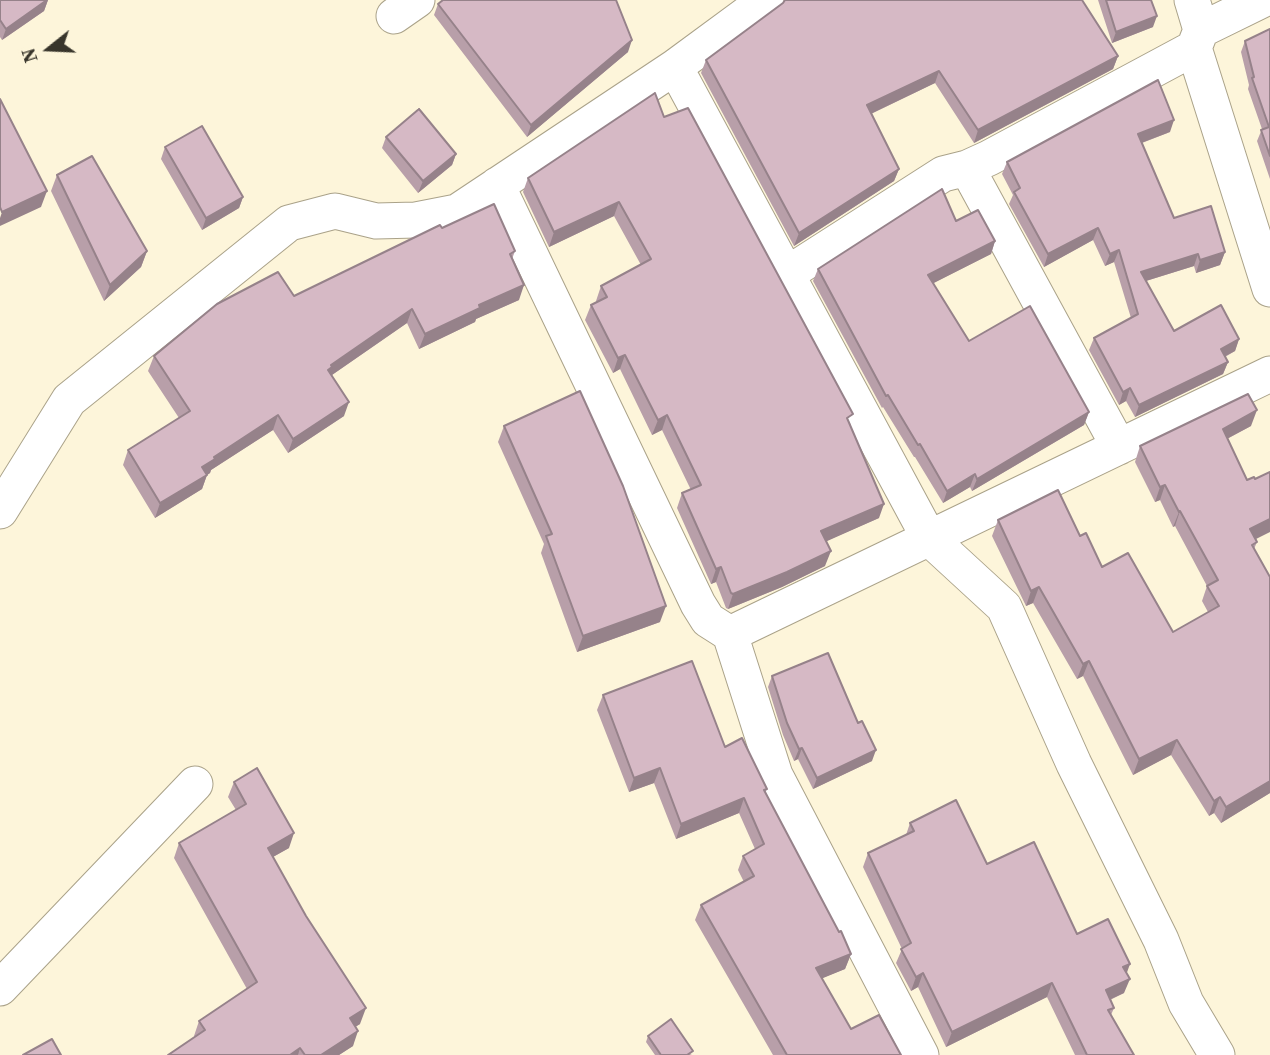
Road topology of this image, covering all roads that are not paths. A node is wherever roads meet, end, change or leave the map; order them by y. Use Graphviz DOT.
graph roads {
  1 [pos="766,0"];
  2 [pos="1262,0"];
  3 [pos="1196,26"];
  4 [pos="675,67"];
  5 [pos="967,167"];
  6 [pos="497,185"];
  7 [pos="787,274"];
  8 [pos="1270,289"];
  9 [pos="1270,374"];
  10 [pos="1119,447"];
  11 [pos="0,511"];
  12 [pos="929,538"];
  13 [pos="730,634"];
  14 [pos="195,784"];
  15 [pos="0,988"];
  16 [pos="921,1055"];
  17 [pos="1217,1055"];
  1 -- 4 [label="street"];
  2 -- 3 [label="street"];
  3 -- 5 [label="street"];
  3 -- 8 [label="street"];
  4 -- 6 [label="street"];
  4 -- 7 [label="street"];
  5 -- 7 [label="street"];
  5 -- 10 [label="street"];
  6 -- 11 [label="street"];
  6 -- 13 [label="street"];
  7 -- 12 [label="street"];
  9 -- 10 [label="street"];
  10 -- 12 [label="street"];
  12 -- 13 [label="street"];
  12 -- 17 [label="street"];
  13 -- 16 [label="street"];
  14 -- 15 [label="street"];
}
